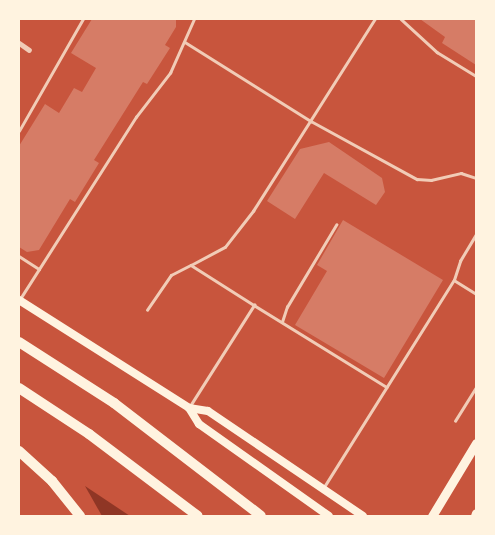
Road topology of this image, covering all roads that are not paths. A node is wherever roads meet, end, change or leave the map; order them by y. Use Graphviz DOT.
graph roads {
  1 [pos="83,19"];
  2 [pos="194,19"];
  3 [pos="375,19"];
  4 [pos="401,19"];
  5 [pos="185,42"];
  6 [pos="19,43"];
  7 [pos="29,50"];
  8 [pos="476,76"];
  9 [pos="311,121"];
  10 [pos="19,131"];
  11 [pos="476,178"];
  12 [pos="336,225"];
  13 [pos="476,234"];
  14 [pos="19,256"];
  15 [pos="191,265"];
  16 [pos="39,269"];
  17 [pos="454,280"];
  18 [pos="476,294"];
  19 [pos="19,300"];
  20 [pos="254,305"];
  21 [pos="147,310"];
  22 [pos="282,322"];
  23 [pos="19,342"];
  24 [pos="387,387"];
  25 [pos="476,387"];
  26 [pos="19,388"];
  27 [pos="189,408"];
  28 [pos="455,421"];
  29 [pos="476,443"];
  30 [pos="19,451"];
  31 [pos="323,488"];
  32 [pos="80,516"];
  33 [pos="198,516"];
  34 [pos="261,516"];
  35 [pos="329,516"];
  36 [pos="363,516"];
  37 [pos="432,516"];
  1 -- 10 [label="lane"];
  2 -- 5 [label="lane"];
  3 -- 9 [label="lane"];
  4 -- 8 [label="lane"];
  5 -- 9 [label="lane"];
  5 -- 16 [label="lane"];
  6 -- 7 [label="street"];
  9 -- 11 [label="lane"];
  9 -- 15 [label="lane"];
  12 -- 22 [label="lane"];
  13 -- 17 [label="lane"];
  14 -- 16 [label="lane"];
  15 -- 20 [label="lane"];
  15 -- 21 [label="lane"];
  16 -- 19 [label="lane"];
  17 -- 18 [label="lane"];
  17 -- 24 [label="lane"];
  19 -- 27 [label="main road"];
  20 -- 22 [label="lane"];
  20 -- 27 [label="lane"];
  22 -- 24 [label="lane"];
  23 -- 34 [label="highway"];
  24 -- 31 [label="lane"];
  25 -- 28 [label="lane"];
  26 -- 33 [label="highway"];
  27 -- 31 [label="main road"];
  27 -- 35 [label="main road"];
  29 -- 37 [label="main road"];
  30 -- 32 [label="highway"];
  31 -- 36 [label="main road"];
}
